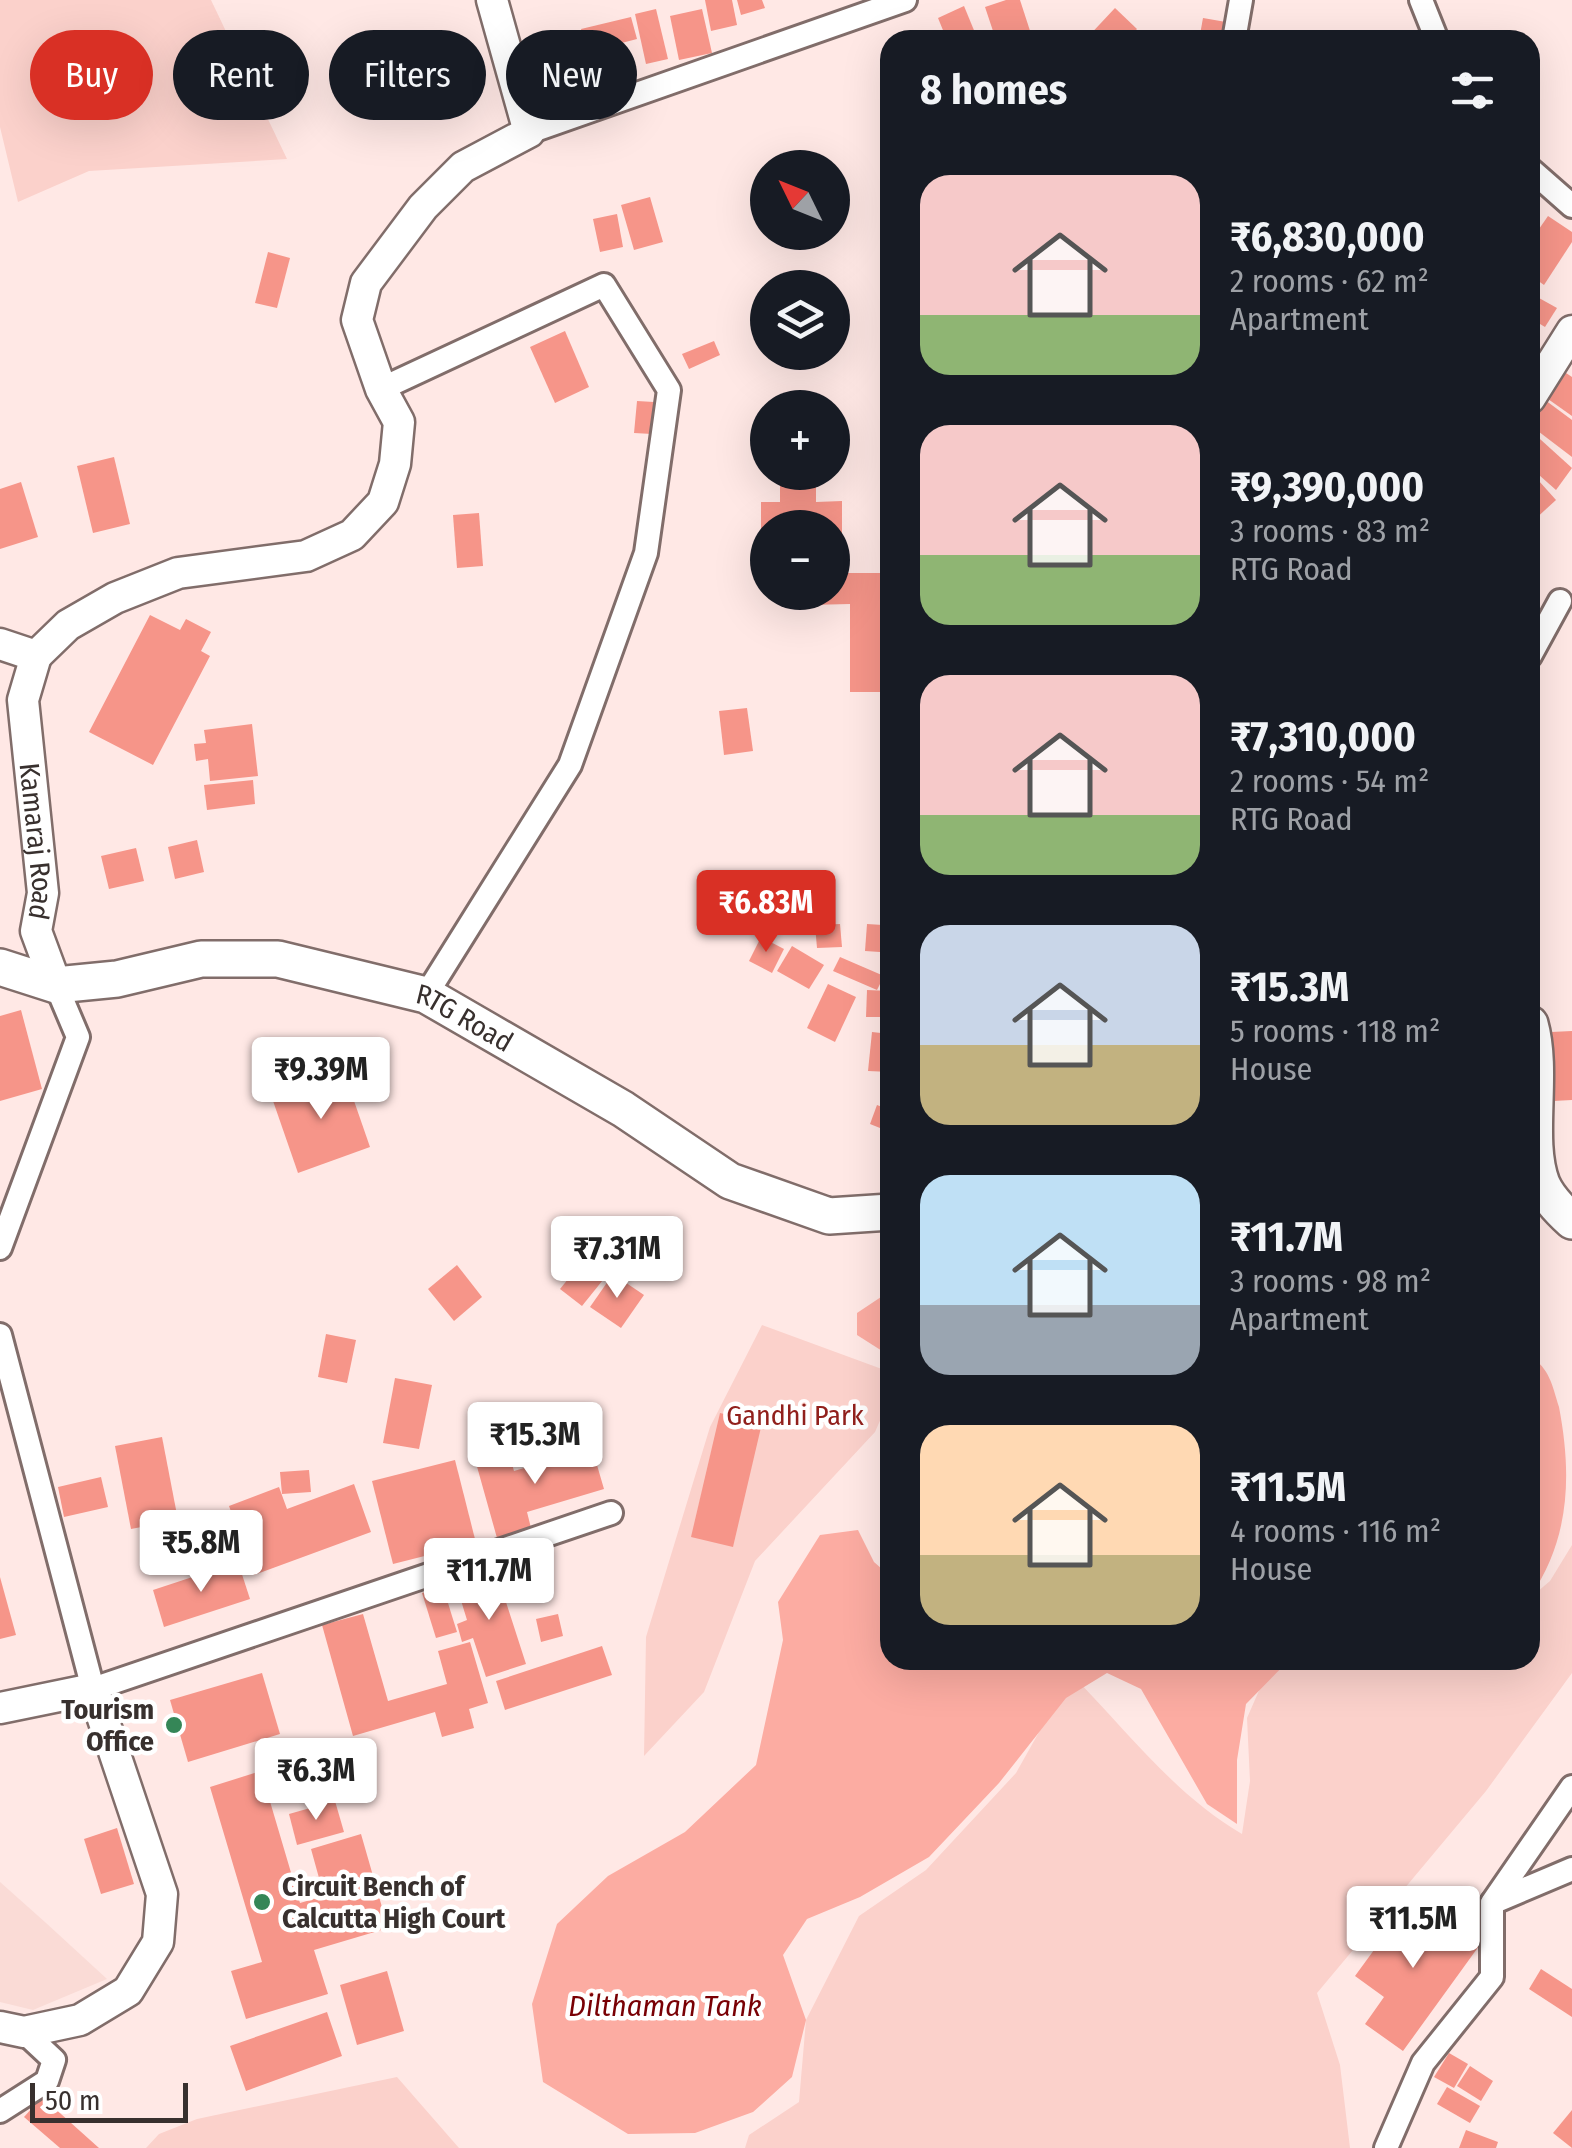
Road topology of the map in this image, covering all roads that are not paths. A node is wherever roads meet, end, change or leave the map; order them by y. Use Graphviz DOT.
graph roads {
  1 [pos="492,0"];
  2 [pos="905,0"];
  3 [pos="1240,0"];
  4 [pos="1422,0"];
  5 [pos="1236,30"];
  6 [pos="1433,30"];
  7 [pos="529,132"];
  8 [pos="1540,178"];
  9 [pos="1572,206"];
  10 [pos="1572,331"];
  11 [pos="1540,382"];
  12 [pos="381,389"];
  13 [pos="1560,601"];
  14 [pos="1540,638"];
  15 [pos="0,644"];
  16 [pos="36,656"];
  17 [pos="0,967"];
  18 [pos="56,985"];
  19 [pos="426,994"];
  20 [pos="1540,1170"];
  21 [pos="880,1213"];
  22 [pos="1572,1221"];
  23 [pos="0,1248"];
  24 [pos="0,1335"];
  25 [pos="612,1513"];
  26 [pos="93,1689"];
  27 [pos="0,1708"];
  28 [pos="1572,1787"];
  29 [pos="1572,1869"];
  30 [pos="1492,1903"];
  31 [pos="12,2030"];
  32 [pos="0,2111"];
  33 [pos="1386,2148"];
  1 -- 7 [label="street"];
  2 -- 7 [label="street"];
  3 -- 5 [label="street"];
  4 -- 6 [label="street"];
  7 -- 12 [label="street"];
  8 -- 9 [label="street"];
  10 -- 11 [label="street"];
  12 -- 16 [label="street"];
  12 -- 19 [label="street"];
  13 -- 14 [label="street"];
  15 -- 16 [label="street"];
  16 -- 18 [label="street, Kamaraj Road"];
  17 -- 18 [label="main road, RTG Road"];
  18 -- 19 [label="main road, RTG Road"];
  18 -- 23 [label="street, Kamaraj Road"];
  19 -- 21 [label="main road, RTG Road"];
  20 -- 22 [label="main road"];
  24 -- 26 [label="street"];
  25 -- 26 [label="street"];
  26 -- 27 [label="street"];
  26 -- 31 [label="street"];
  28 -- 30 [label="street"];
  29 -- 30 [label="street"];
  30 -- 33 [label="street"];
  31 -- 32 [label="street"];
}
